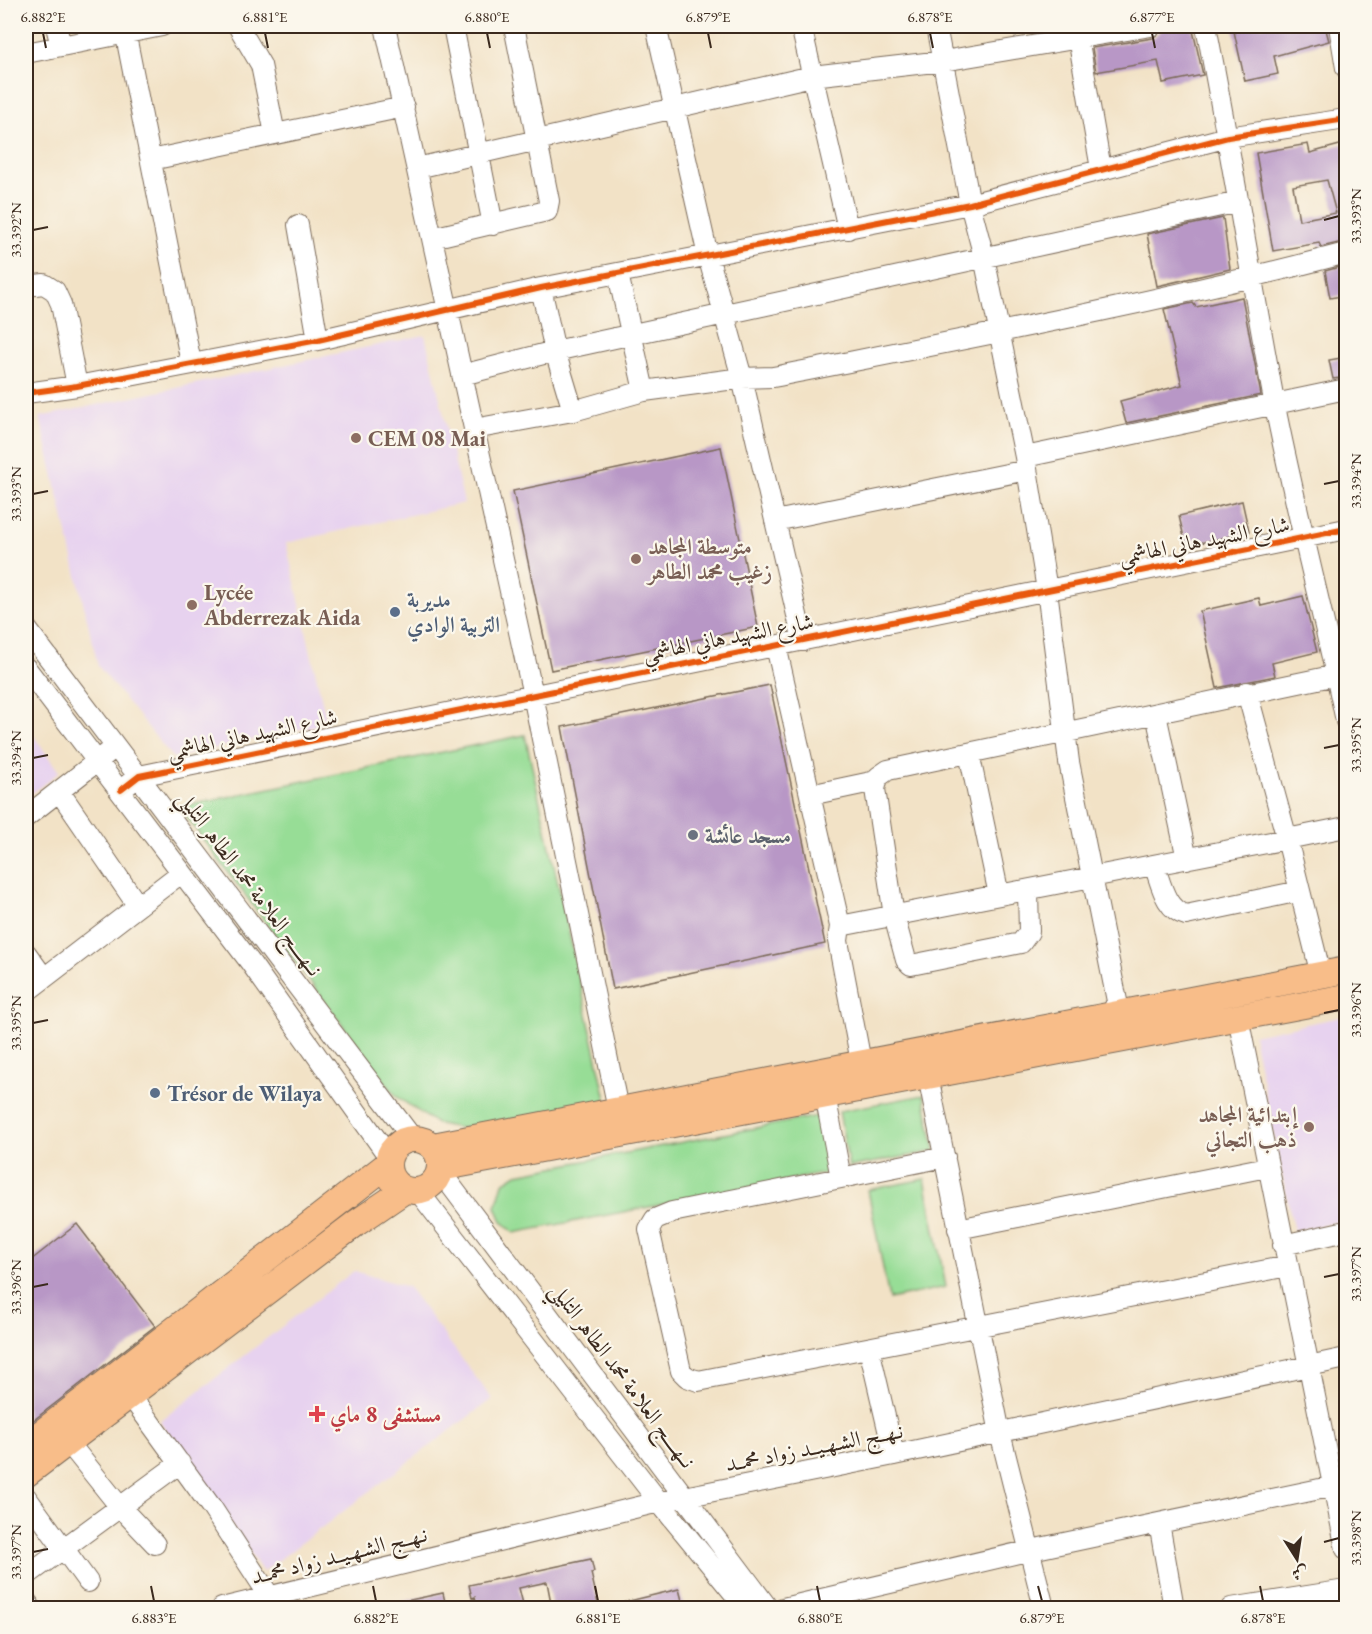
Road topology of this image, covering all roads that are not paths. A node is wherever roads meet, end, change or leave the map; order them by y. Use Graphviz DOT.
graph roads {
  1 [pos="56,26"];
  2 [pos="162,26"];
  3 [pos="238,26"];
  4 [pos="385,26"];
  5 [pos="453,26"];
  6 [pos="514,26"];
  7 [pos="656,26"];
  8 [pos="801,26"];
  9 [pos="936,26"];
  10 [pos="1151,26"];
  11 [pos="1206,26"];
  12 [pos="1339,26"];
  13 [pos="125,29"];
  14 [pos="1076,31"];
  15 [pos="62,46"];
  16 [pos="26,53"];
  17 [pos="943,61"];
  18 [pos="1347,68"];
  19 [pos="812,76"];
  20 [pos="404,107"];
  21 [pos="675,108"];
  22 [pos="1347,119"];
  23 [pos="276,134"];
  24 [pos="1228,137"];
  25 [pos="537,141"];
  26 [pos="479,155"];
  27 [pos="151,160"];
  28 [pos="417,168"];
  29 [pos="1101,169"];
  30 [pos="1239,202"];
  31 [pos="970,204"];
  32 [pos="298,225"];
  33 [pos="493,225"];
  34 [pos="848,229"];
  35 [pos="432,238"];
  36 [pos="1347,253"];
  37 [pos="708,256"];
  38 [pos="984,256"];
  39 [pos="618,274"];
  40 [pos="1254,278"];
  41 [pos="26,286"];
  42 [pos="541,288"];
  43 [pos="447,309"];
  44 [pos="724,315"];
  45 [pos="998,332"];
  46 [pos="631,335"];
  47 [pos="318,340"];
  48 [pos="555,351"];
  49 [pos="191,363"];
  50 [pos="462,375"];
  51 [pos="742,378"];
  52 [pos="77,386"];
  53 [pos="1347,389"];
  54 [pos="644,391"];
  55 [pos="26,393"];
  56 [pos="1275,405"];
  57 [pos="573,411"];
  58 [pos="474,429"];
  59 [pos="1026,464"];
  60 [pos="775,521"];
  61 [pos="1347,529"];
  62 [pos="1303,538"];
  63 [pos="1047,591"];
  64 [pos="26,628"];
  65 [pos="803,641"];
  66 [pos="776,646"];
  67 [pos="26,668"];
  68 [pos="1342,674"];
  69 [pos="1247,692"];
  70 [pos="533,694"];
  71 [pos="1156,714"];
  72 [pos="1347,721"];
  73 [pos="1064,732"];
  74 [pos="116,746"];
  75 [pos="969,753"];
  76 [pos="99,761"];
  77 [pos="139,776"];
  78 [pos="876,782"];
  79 [pos="121,790"];
  80 [pos="59,791"];
  81 [pos="810,795"];
  82 [pos="26,817"];
  83 [pos="1347,827"];
  84 [pos="1287,839"];
  85 [pos="1187,858"];
  86 [pos="1154,865"];
  87 [pos="182,873"];
  88 [pos="1093,875"];
  89 [pos="1028,891"];
  90 [pos="1300,891"];
  91 [pos="999,895"];
  92 [pos="138,906"];
  93 [pos="894,916"];
  94 [pos="840,926"];
  95 [pos="26,953"];
  96 [pos="1347,970"];
  97 [pos="1322,975"];
  98 [pos="44,978"];
  99 [pos="26,992"];
  100 [pos="1347,997"];
  101 [pos="1238,1017"];
  102 [pos="1121,1022"];
  103 [pos="861,1062"];
  104 [pos="928,1076"];
  105 [pos="825,1095"];
  106 [pos="618,1109"];
  107 [pos="432,1156"];
  108 [pos="945,1157"];
  109 [pos="388,1161"];
  110 [pos="1267,1167"];
  111 [pos="841,1178"];
  112 [pos="411,1191"];
  113 [pos="958,1229"];
  114 [pos="1347,1231"];
  115 [pos="1283,1245"];
  116 [pos="1288,1266"];
  117 [pos="977,1325"];
  118 [pos="869,1348"];
  119 [pos="1347,1358"];
  120 [pos="1310,1366"];
  121 [pos="130,1395"];
  122 [pos="1000,1433"];
  123 [pos="68,1442"];
  124 [pos="26,1445"];
  125 [pos="894,1455"];
  126 [pos="180,1463"];
  127 [pos="26,1474"];
  128 [pos="1334,1486"];
  129 [pos="26,1497"];
  130 [pos="685,1497"];
  131 [pos="659,1502"];
  132 [pos="120,1507"];
  133 [pos="1159,1523"];
  134 [pos="155,1544"];
  135 [pos="62,1549"];
  136 [pos="1347,1549"];
  137 [pos="1031,1550"];
  138 [pos="26,1576"];
  139 [pos="88,1582"];
  140 [pos="1347,1590"];
  141 [pos="270,1597"];
  142 [pos="26,1601"];
  143 [pos="31,1608"];
  144 [pos="222,1608"];
  145 [pos="746,1608"];
  146 [pos="768,1608"];
  147 [pos="783,1608"];
  148 [pos="1044,1608"];
  149 [pos="1174,1608"];
  150 [pos="1232,1608"];
  1 -- 15 [label="street"];
  2 -- 13 [label="street"];
  3 -- 23 [label="street"];
  4 -- 20 [label="street"];
  5 -- 26 [label="street"];
  6 -- 25 [label="street"];
  7 -- 21 [label="street"];
  8 -- 19 [label="street"];
  9 -- 17 [label="street"];
  10 -- 14 [label="street"];
  11 -- 24 [label="street"];
  12 -- 18 [label="street"];
  13 -- 15 [label="street"];
  13 -- 27 [label="street"];
  14 -- 17 [label="street"];
  14 -- 29 [label="street"];
  15 -- 16 [label="street"];
  17 -- 19 [label="street"];
  17 -- 31 [label="street"];
  19 -- 21 [label="street"];
  19 -- 34 [label="street"];
  20 -- 23 [label="street"];
  20 -- 28 [label="street"];
  21 -- 25 [label="street"];
  21 -- 37 [label="street"];
  22 -- 24 [label="street"];
  23 -- 27 [label="street"];
  24 -- 29 [label="street"];
  24 -- 30 [label="street"];
  25 -- 26 [label="street"];
  25 -- 33 [label="street"];
  26 -- 28 [label="street"];
  26 -- 33 [label="street"];
  27 -- 49 [label="street"];
  28 -- 35 [label="street"];
  29 -- 31 [label="street"];
  30 -- 38 [label="street"];
  30 -- 40 [label="street"];
  31 -- 34 [label="street"];
  31 -- 38 [label="street"];
  32 -- 47 [label="street"];
  33 -- 35 [label="street"];
  34 -- 37 [label="street"];
  35 -- 43 [label="street"];
  36 -- 40 [label="street"];
  37 -- 39 [label="street"];
  37 -- 44 [label="street"];
  38 -- 44 [label="street"];
  38 -- 45 [label="street"];
  39 -- 42 [label="street"];
  39 -- 46 [label="street"];
  40 -- 45 [label="street"];
  40 -- 56 [label="street"];
  41 -- 52 [label="street"];
  42 -- 43 [label="street"];
  42 -- 48 [label="street"];
  43 -- 47 [label="street"];
  43 -- 50 [label="street"];
  44 -- 46 [label="street"];
  44 -- 51 [label="street"];
  45 -- 51 [label="street"];
  45 -- 59 [label="street"];
  46 -- 48 [label="street"];
  46 -- 54 [label="street"];
  47 -- 49 [label="street"];
  48 -- 50 [label="street"];
  48 -- 57 [label="street"];
  49 -- 52 [label="street"];
  50 -- 58 [label="street"];
  51 -- 54 [label="street"];
  51 -- 60 [label="street"];
  52 -- 55 [label="street"];
  53 -- 56 [label="street"];
  54 -- 57 [label="street"];
  56 -- 59 [label="street"];
  56 -- 62 [label="street"];
  57 -- 58 [label="street"];
  58 -- 70 [label="street"];
  59 -- 60 [label="street"];
  59 -- 63 [label="street"];
  60 -- 65 [label="street"];
  61 -- 62 [label="street, شارع الشهيد هاني الهاشمي"];
  62 -- 63 [label="street, شارع الشهيد هاني الهاشمي"];
  62 -- 68 [label="street"];
  63 -- 65 [label="street, شارع الشهيد هاني الهاشمي"];
  63 -- 73 [label="street"];
  64 -- 74 [label="street, نــهــــج العلامة محمد الطاهر التليلي"];
  65 -- 66 [label="street, شارع الشهيد هاني الهاشمي"];
  66 -- 70 [label="street, شارع الشهيد هاني الهاشمي"];
  66 -- 81 [label="street"];
  67 -- 76 [label="street"];
  68 -- 69 [label="street"];
  68 -- 72 [label="street"];
  69 -- 71 [label="street"];
  69 -- 84 [label="street"];
  70 -- 77 [label="street, شارع الشهيد هاني الهاشمي"];
  70 -- 106 [label="street"];
  71 -- 73 [label="street"];
  71 -- 85 [label="street"];
  73 -- 75 [label="street"];
  73 -- 88 [label="street"];
  74 -- 76 [label="street"];
  74 -- 77 [label="street, نــهــــج العلامة محمد الطاهر التليلي"];
  75 -- 78 [label="street"];
  75 -- 91 [label="street"];
  76 -- 79 [label="street"];
  76 -- 80 [label="street"];
  77 -- 79 [label="street, شارع الشهيد هاني الهاشمي"];
  77 -- 107 [label="street, نــهــــج العلامة محمد الطاهر التليلي"];
  78 -- 81 [label="street"];
  78 -- 93 [label="street"];
  79 -- 87 [label="street"];
  80 -- 82 [label="street"];
  80 -- 92 [label="street"];
  81 -- 94 [label="street"];
  83 -- 84 [label="street"];
  84 -- 85 [label="street"];
  84 -- 90 [label="street"];
  85 -- 86 [label="street"];
  86 -- 88 [label="street"];
  86 -- 90 [label="street"];
  87 -- 92 [label="street"];
  87 -- 109 [label="street"];
  88 -- 89 [label="street"];
  88 -- 102 [label="street"];
  89 -- 91 [label="street"];
  89 -- 93 [label="street"];
  90 -- 97 [label="street"];
  91 -- 93 [label="street"];
  92 -- 98 [label="street"];
  93 -- 94 [label="street"];
  94 -- 103 [label="street"];
  95 -- 98 [label="street"];
  96 -- 97 [label="main road"];
  97 -- 102 [label="main road"];
  98 -- 99 [label="street"];
  100 -- 101 [label="main road"];
  101 -- 102 [label="main road"];
  101 -- 110 [label="street"];
  102 -- 103 [label="main road"];
  102 -- 104 [label="main road"];
  103 -- 106 [label="main road"];
  104 -- 105 [label="main road"];
  104 -- 108 [label="street"];
  105 -- 107 [label="main road"];
  105 -- 111 [label="street"];
  106 -- 107 [label="main road"];
  107 -- 109 [label="main road"];
  107 -- 112 [label="main road"];
  107 -- 130 [label="street, نــهــــج العلامة محمد الطاهر التليلي"];
  108 -- 111 [label="street"];
  108 -- 113 [label="street"];
  109 -- 112 [label="main road"];
  109 -- 124 [label="main road"];
  110 -- 113 [label="street"];
  110 -- 115 [label="street"];
  111 -- 118 [label="street"];
  112 -- 121 [label="main road"];
  112 -- 131 [label="street"];
  113 -- 117 [label="street"];
  114 -- 115 [label="street"];
  115 -- 116 [label="street"];
  116 -- 117 [label="street"];
  116 -- 120 [label="street"];
  117 -- 118 [label="street"];
  117 -- 122 [label="street"];
  118 -- 125 [label="street"];
  119 -- 120 [label="street, نـهــج الشـهـيــد زواد محمــد"];
  120 -- 122 [label="street, نـهــج الشـهـيــد زواد محمــد"];
  120 -- 128 [label="street"];
  121 -- 123 [label="main road"];
  121 -- 126 [label="street"];
  122 -- 125 [label="street, نـهــج الشـهـيــد زواد محمــد"];
  122 -- 137 [label="street"];
  123 -- 127 [label="main road"];
  123 -- 132 [label="street"];
  125 -- 130 [label="street, نـهــج الشـهـيــد زواد محمــد"];
  126 -- 132 [label="street"];
  126 -- 141 [label="street"];
  128 -- 133 [label="street"];
  128 -- 136 [label="street"];
  129 -- 135 [label="street"];
  130 -- 131 [label="street, نـهــج الشـهـيــد زواد محمــد"];
  130 -- 146 [label="street, نــهــــج العلامة محمد الطاهر التليلي"];
  131 -- 141 [label="street, نـهــج الشـهـيــد زواد محمــد"];
  131 -- 145 [label="street"];
  132 -- 134 [label="street"];
  132 -- 135 [label="street"];
  133 -- 137 [label="street"];
  133 -- 149 [label="street"];
  135 -- 138 [label="street"];
  135 -- 139 [label="street"];
  137 -- 147 [label="street"];
  137 -- 148 [label="street"];
  140 -- 150 [label="street"];
  141 -- 144 [label="street, نـهــج الشـهـيــد زواد محمــد"];
  142 -- 143 [label="street"];
}
